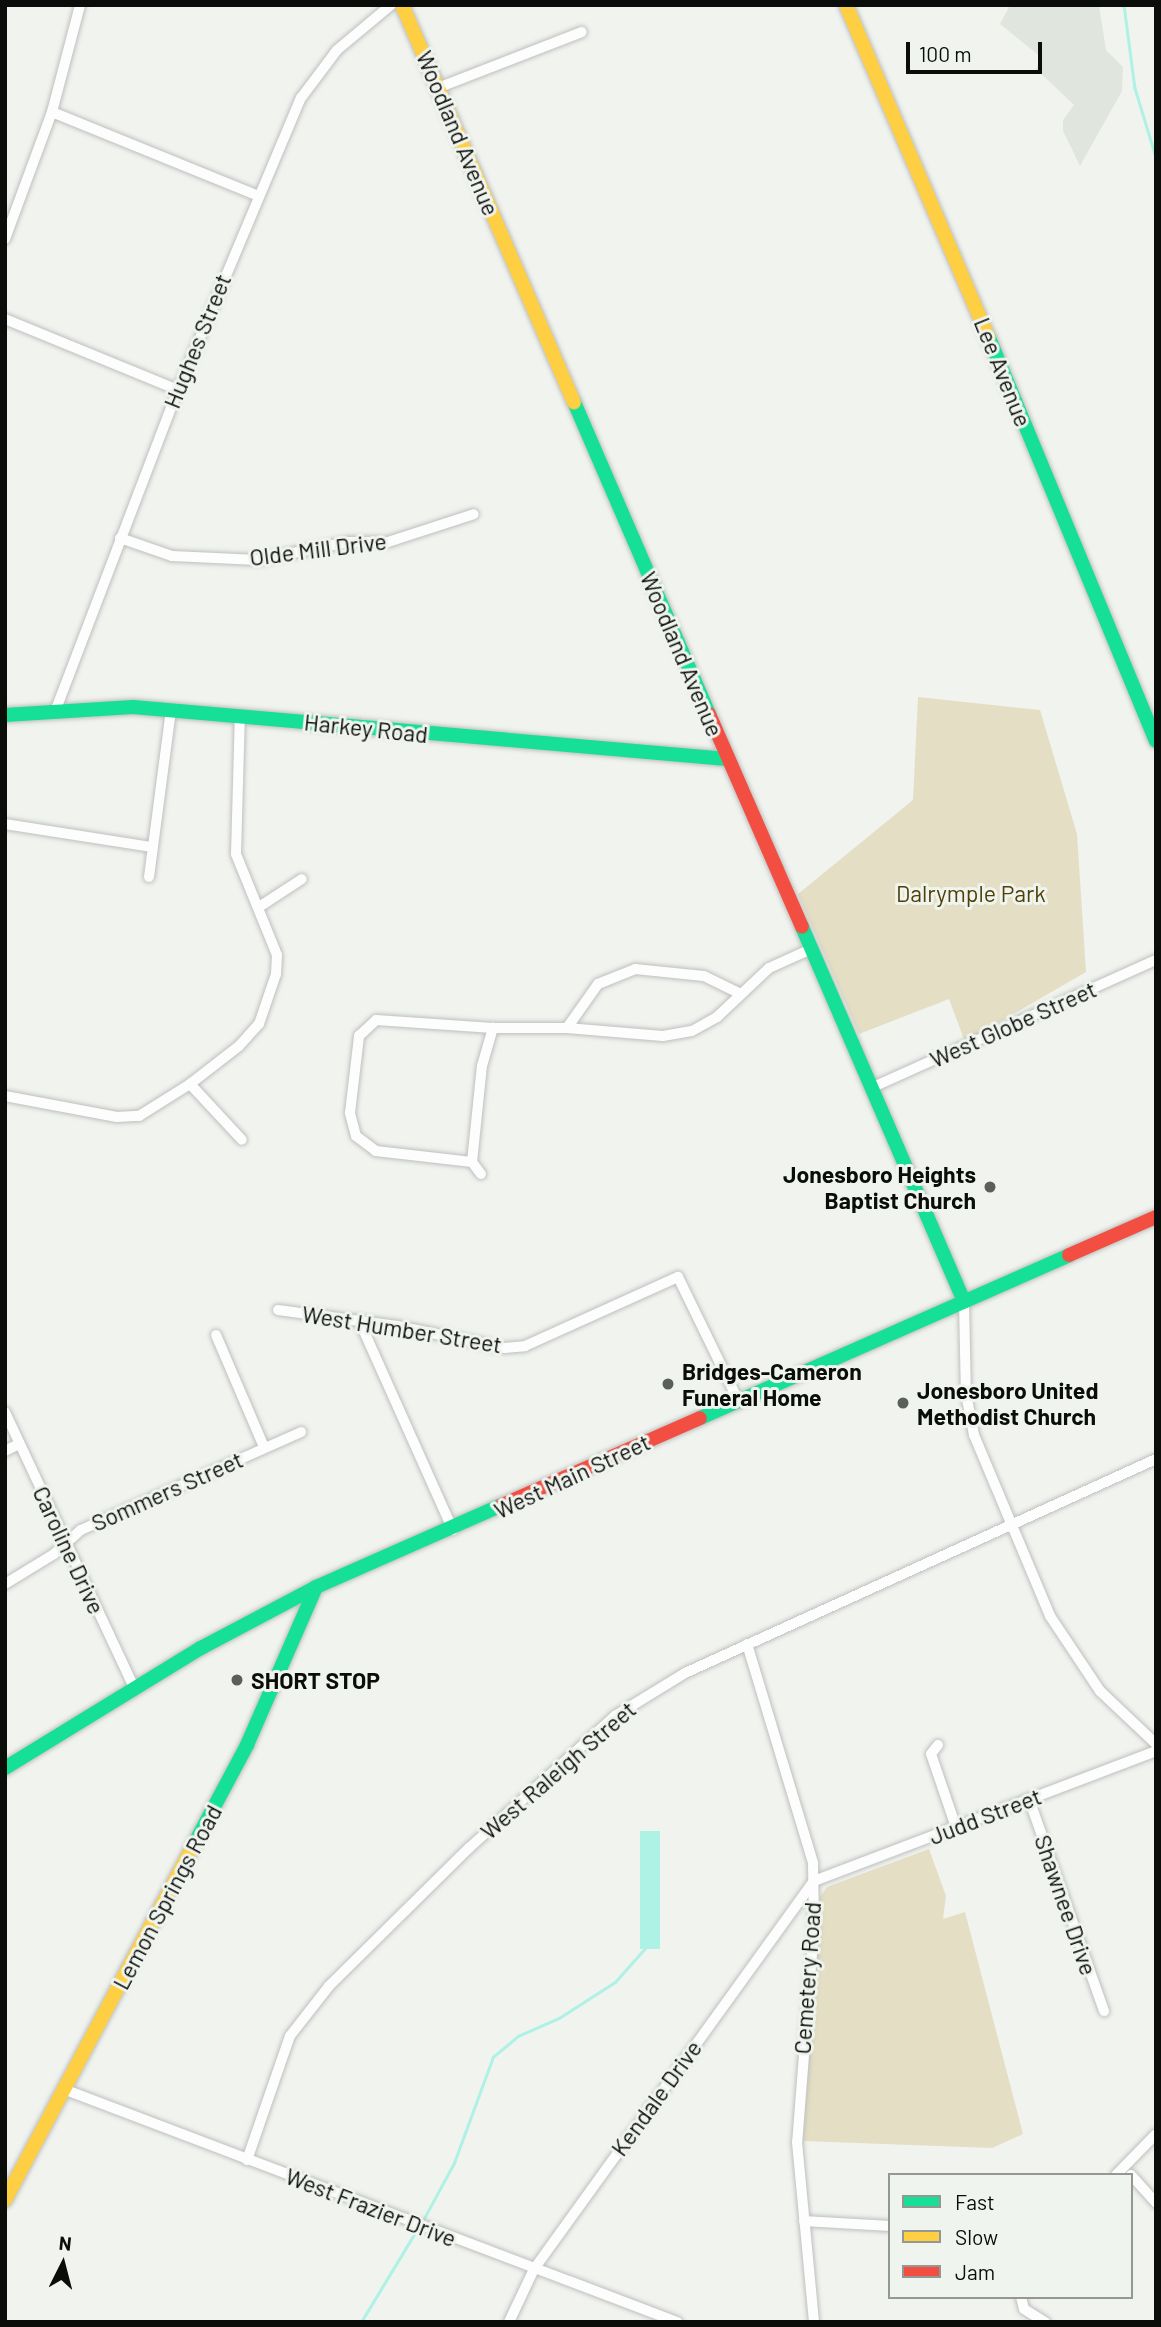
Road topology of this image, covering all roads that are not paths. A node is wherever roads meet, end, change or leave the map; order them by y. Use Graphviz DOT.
graph roads {
  1 [pos="80,5"];
  2 [pos="391,5"];
  3 [pos="401,5"];
  4 [pos="846,5"];
  5 [pos="582,32"];
  6 [pos="440,87"];
  7 [pos="52,112"];
  8 [pos="256,195"];
  9 [pos="5,239"];
  10 [pos="5,319"];
  11 [pos="177,390"];
  12 [pos="474,514"];
  13 [pos="120,538"];
  14 [pos="56,709"];
  15 [pos="171,710"];
  16 [pos="5,715"];
  17 [pos="240,715"];
  18 [pos="1156,741"];
  19 [pos="727,759"];
  20 [pos="5,824"];
  21 [pos="152,847"];
  22 [pos="149,877"];
  23 [pos="302,879"];
  24 [pos="259,907"];
  25 [pos="811,950"];
  26 [pos="1156,960"];
  27 [pos="741,994"];
  28 [pos="493,1028"];
  29 [pos="567,1028"];
  30 [pos="190,1084"];
  31 [pos="871,1088"];
  32 [pos="5,1096"];
  33 [pos="242,1140"];
  34 [pos="472,1162"];
  35 [pos="481,1174"];
  36 [pos="1156,1217"];
  37 [pos="964,1302"];
  38 [pos="278,1310"];
  39 [pos="359,1320"];
  40 [pos="216,1335"];
  41 [pos="738,1400"];
  42 [pos="5,1412"];
  43 [pos="301,1432"];
  44 [pos="19,1444"];
  45 [pos="264,1447"];
  46 [pos="5,1451"];
  47 [pos="1156,1459"];
  48 [pos="1010,1524"];
  49 [pos="453,1530"];
  50 [pos="66,1544"];
  51 [pos="5,1584"];
  52 [pos="316,1587"];
  53 [pos="747,1644"];
  54 [pos="134,1687"];
  55 [pos="1156,1744"];
  56 [pos="938,1745"];
  57 [pos="1156,1751"];
  58 [pos="5,1768"];
  59 [pos="1029,1799"];
  60 [pos="956,1827"];
  61 [pos="814,1881"];
  62 [pos="1104,2011"];
  63 [pos="66,2090"];
  64 [pos="1156,2134"];
  65 [pos="247,2160"];
  66 [pos="1125,2173"];
  67 [pos="1133,2181"];
  68 [pos="5,2200"];
  69 [pos="1156,2203"];
  70 [pos="804,2221"];
  71 [pos="888,2226"];
  72 [pos="534,2269"];
  73 [pos="1022,2299"];
  74 [pos="509,2322"];
  75 [pos="677,2322"];
  76 [pos="814,2322"];
  77 [pos="1045,2322"];
  1 -- 7 [label="street"];
  2 -- 8 [label="street, Hughes Street"];
  3 -- 6 [label="street, Woodland Avenue"];
  4 -- 18 [label="street, Lee Avenue"];
  5 -- 6 [label="street"];
  6 -- 19 [label="street, Woodland Avenue"];
  7 -- 8 [label="street"];
  7 -- 9 [label="street"];
  8 -- 11 [label="street, Hughes Street"];
  10 -- 11 [label="street"];
  11 -- 13 [label="street, Hughes Street"];
  12 -- 13 [label="street, Olde Mill Drive"];
  13 -- 14 [label="street, Hughes Street"];
  14 -- 15 [label="street, Harkey Road"];
  14 -- 16 [label="street, Harkey Road"];
  15 -- 17 [label="street, Harkey Road"];
  15 -- 21 [label="street"];
  17 -- 19 [label="street, Harkey Road"];
  17 -- 24 [label="street"];
  19 -- 25 [label="street, Woodland Avenue"];
  20 -- 21 [label="street"];
  21 -- 22 [label="street"];
  23 -- 24 [label="street"];
  24 -- 30 [label="street"];
  25 -- 27 [label="street"];
  25 -- 31 [label="street, Woodland Avenue"];
  26 -- 31 [label="street, West Globe Street"];
  27 -- 29 [label="street"];
  27 -- 29 [label="street"];
  28 -- 29 [label="street"];
  28 -- 34 [label="street"];
  28 -- 34 [label="street"];
  30 -- 32 [label="street"];
  30 -- 33 [label="street"];
  31 -- 37 [label="street, Woodland Avenue"];
  34 -- 35 [label="street"];
  36 -- 37 [label="street, West Main Street"];
  37 -- 41 [label="street, West Main Street"];
  37 -- 48 [label="street"];
  38 -- 39 [label="street, West Humber Street"];
  39 -- 41 [label="street, West Humber Street"];
  39 -- 49 [label="street"];
  40 -- 45 [label="street"];
  41 -- 49 [label="street, West Main Street"];
  42 -- 44 [label="street, Caroline Drive"];
  43 -- 45 [label="street, Sommers Street"];
  44 -- 46 [label="street"];
  44 -- 50 [label="street, Caroline Drive"];
  45 -- 50 [label="street, Sommers Street"];
  47 -- 48 [label="street, West Raleigh Street"];
  48 -- 53 [label="street, West Raleigh Street"];
  48 -- 55 [label="street"];
  49 -- 52 [label="street, West Main Street"];
  50 -- 51 [label="street, Sommers Street"];
  50 -- 54 [label="street, Caroline Drive"];
  52 -- 54 [label="street, West Main Street"];
  52 -- 63 [label="street, Lemon Springs Road"];
  53 -- 61 [label="street, Cemetery Road"];
  53 -- 65 [label="street, West Raleigh Street"];
  54 -- 58 [label="street, West Main Street"];
  56 -- 60 [label="street"];
  57 -- 59 [label="street, Judd Street"];
  59 -- 60 [label="street, Judd Street"];
  59 -- 62 [label="street, Shawnee Drive"];
  60 -- 61 [label="street, Judd Street"];
  61 -- 70 [label="street, Cemetery Road"];
  61 -- 72 [label="street, Kendale Drive"];
  63 -- 65 [label="street, West Frazier Drive"];
  63 -- 68 [label="street, Lemon Springs Road"];
  64 -- 66 [label="street"];
  65 -- 72 [label="street, West Frazier Drive"];
  67 -- 69 [label="street"];
  70 -- 71 [label="street"];
  70 -- 76 [label="street, Cemetery Road"];
  72 -- 74 [label="street, Kendale Drive"];
  72 -- 75 [label="street, West Frazier Drive"];
  73 -- 77 [label="street"];
}
